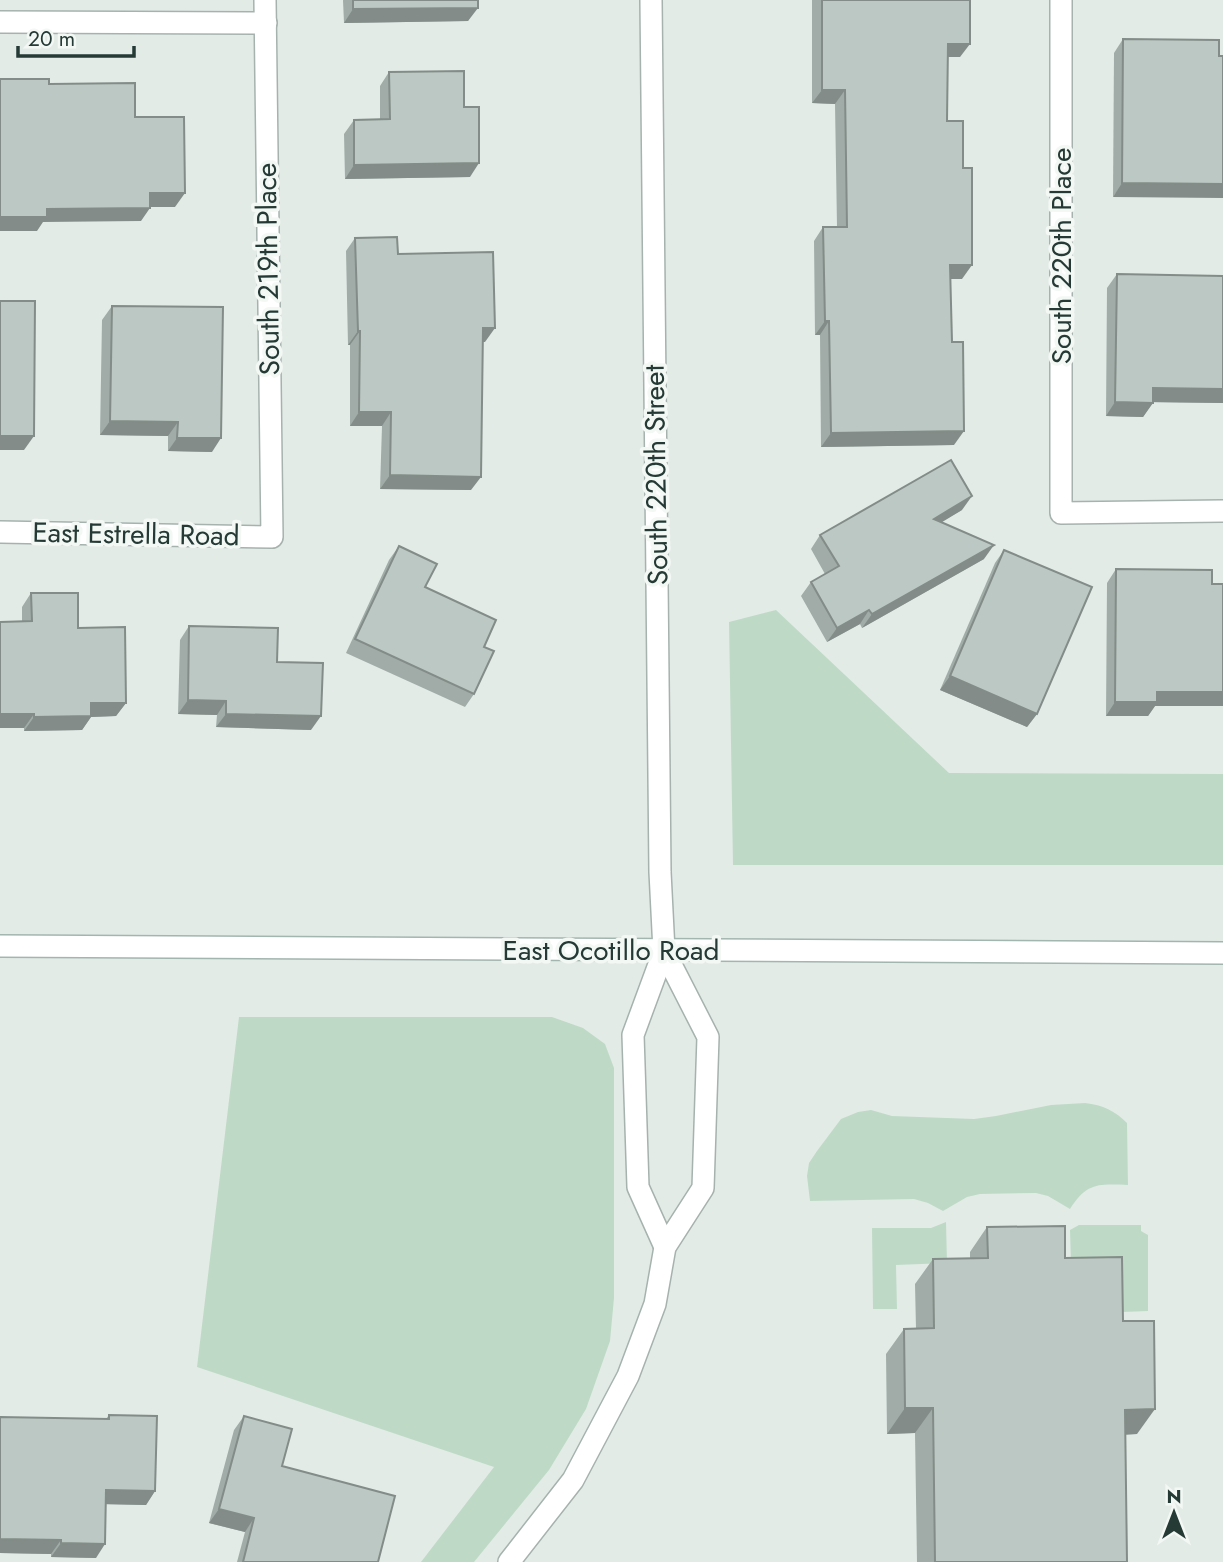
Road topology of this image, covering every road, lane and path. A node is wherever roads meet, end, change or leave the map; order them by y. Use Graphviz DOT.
graph roads {
  1 [pos="265,0"];
  2 [pos="651,0"];
  3 [pos="1061,0"];
  4 [pos="0,22"];
  5 [pos="266,23"];
  6 [pos="1223,511"];
  7 [pos="0,532"];
  8 [pos="272,537"];
  9 [pos="0,946"];
  10 [pos="664,951"];
  11 [pos="1223,953"];
  12 [pos="665,1247"];
  13 [pos="509,1562"];
  1 -- 5 [label="street, South 219th Place"];
  2 -- 10 [label="street, South 220th Street"];
  3 -- 6 [label="street, South 220th Place"];
  4 -- 5 [label="street"];
  5 -- 8 [label="street, South 219th Place"];
  7 -- 8 [label="street, East Estrella Road"];
  9 -- 10 [label="street, East Ocotillo Road"];
  10 -- 11 [label="street, East Ocotillo Road"];
  10 -- 12 [label="street, South 220th Street"];
  10 -- 12 [label="street, South 220th Street"];
  12 -- 13 [label="street, South 220th Street"];
}
